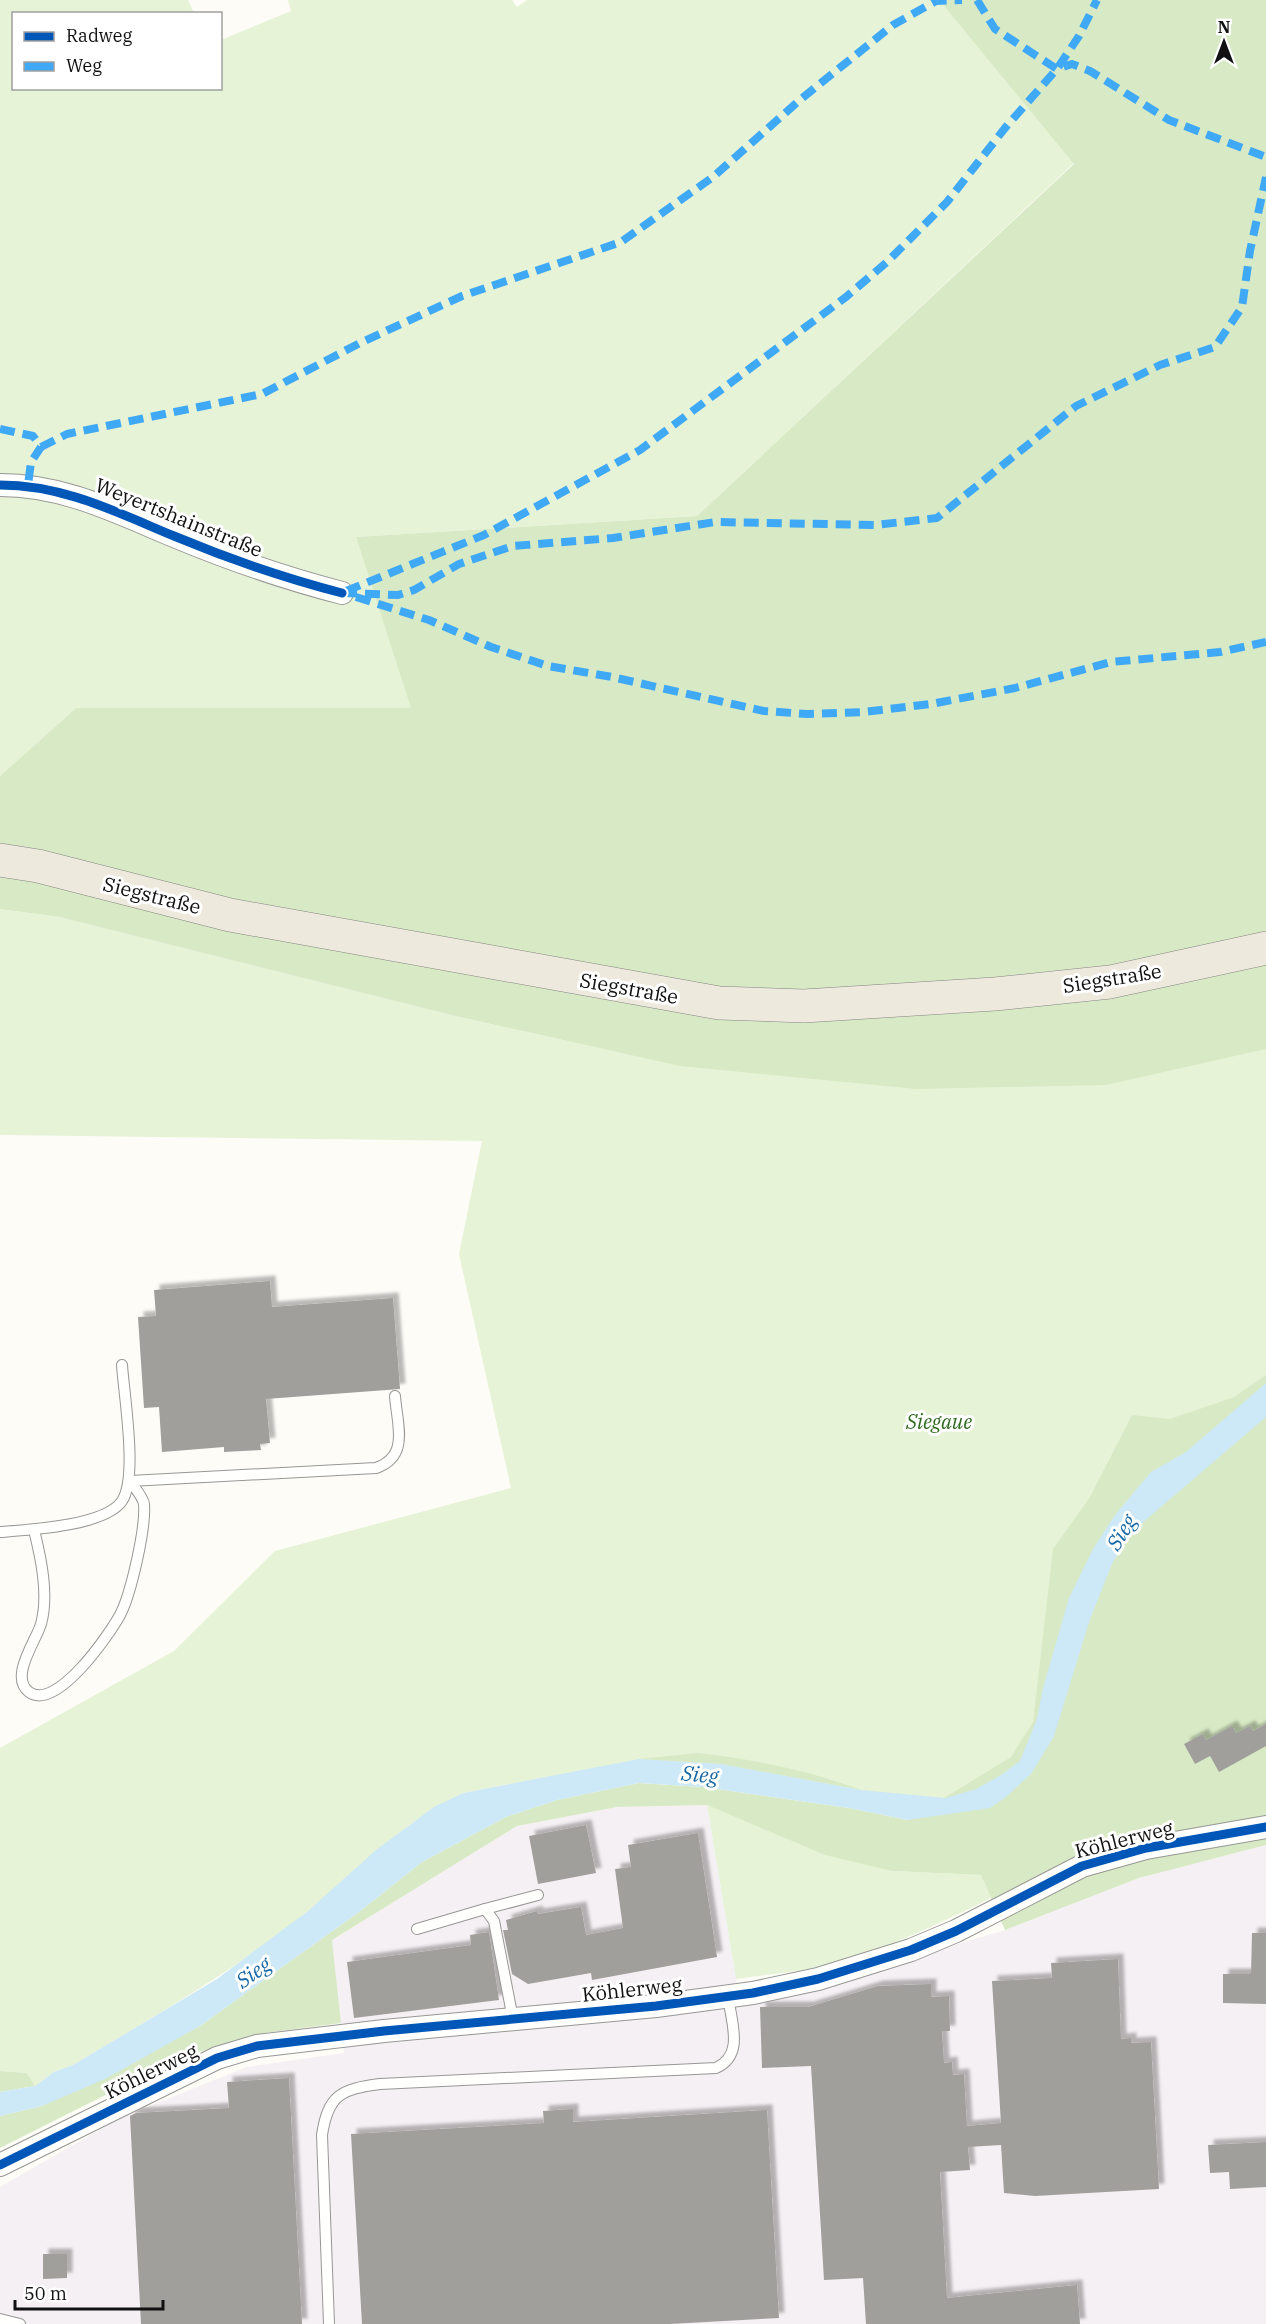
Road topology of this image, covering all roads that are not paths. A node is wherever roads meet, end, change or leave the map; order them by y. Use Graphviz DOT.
graph roads {
  1 [pos="0,485"];
  2 [pos="342,593"];
  3 [pos="0,860"];
  4 [pos="1266,948"];
  5 [pos="122,1365"];
  6 [pos="395,1396"];
  7 [pos="130,1481"];
  8 [pos="33,1530"];
  9 [pos="0,1532"];
  10 [pos="1266,1827"];
  11 [pos="538,1895"];
  12 [pos="485,1909"];
  13 [pos="417,1929"];
  14 [pos="728,1996"];
  15 [pos="513,2019"];
  16 [pos="0,2165"];
  17 [pos="0,2319"];
  18 [pos="20,2324"];
  19 [pos="329,2324"];
  1 -- 2 [label="street, Weyertshainstraße"];
  3 -- 4 [label="main road, Siegstraße"];
  5 -- 7 [label="lane"];
  6 -- 7 [label="lane"];
  7 -- 8 [label="lane"];
  7 -- 8 [label="lane"];
  8 -- 9 [label="lane"];
  10 -- 14 [label="street, Köhlerweg"];
  11 -- 12 [label="lane"];
  12 -- 13 [label="lane"];
  12 -- 15 [label="lane"];
  14 -- 15 [label="street, Köhlerweg"];
  14 -- 19 [label="lane"];
  15 -- 16 [label="street, Köhlerweg"];
  17 -- 18 [label="lane"];
}
